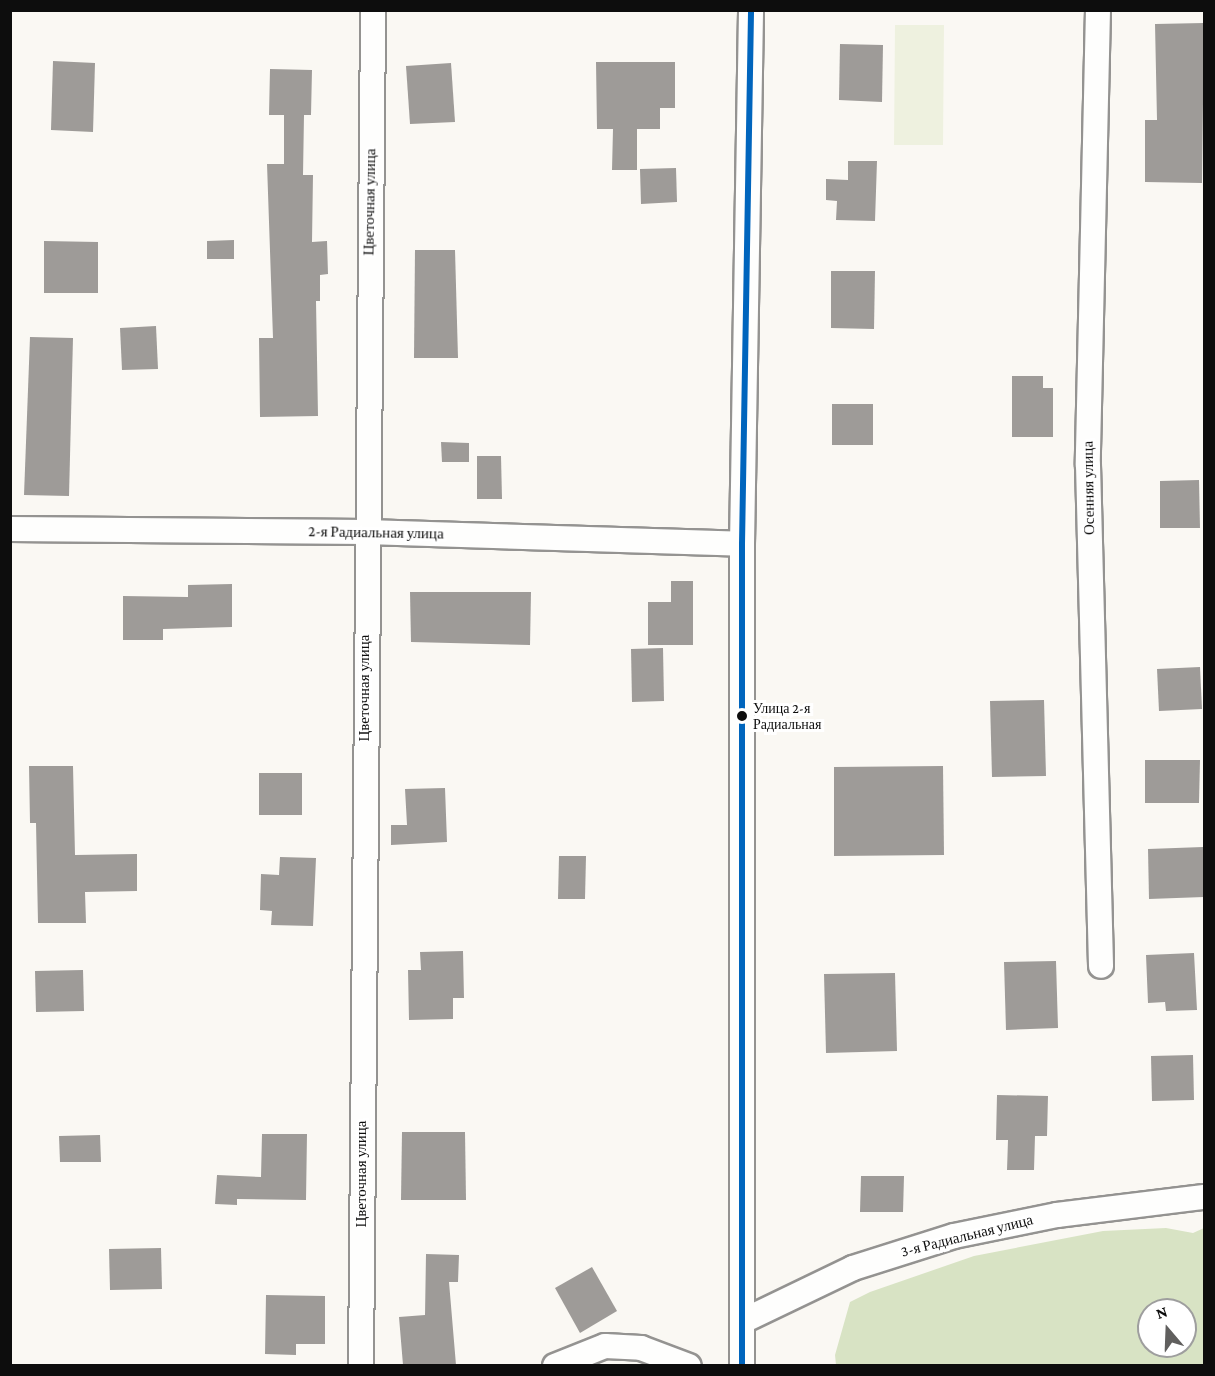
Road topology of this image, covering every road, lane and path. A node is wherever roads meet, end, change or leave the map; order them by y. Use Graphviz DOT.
graph roads {
  1 [pos="373,10"];
  2 [pos="751,10"];
  3 [pos="1098,10"];
  4 [pos="10,529"];
  5 [pos="366,532"];
  6 [pos="742,544"];
  7 [pos="1101,966"];
  8 [pos="1204,1197"];
  9 [pos="743,1321"];
  10 [pos="361,1365"];
  11 [pos="555,1365"];
  12 [pos="688,1365"];
  13 [pos="742,1365"];
  1 -- 5 [label="street, Цветочная улица"];
  2 -- 6 [label="street"];
  3 -- 7 [label="street, Осенняя улица"];
  4 -- 5 [label="street, 2-я Радиальная улица"];
  5 -- 6 [label="street, 2-я Радиальная улица"];
  5 -- 10 [label="street, Цветочная улица"];
  6 -- 9 [label="street"];
  8 -- 9 [label="street, 3-я Радиальная улица"];
  9 -- 13 [label="street"];
  11 -- 12 [label="street"];
}
